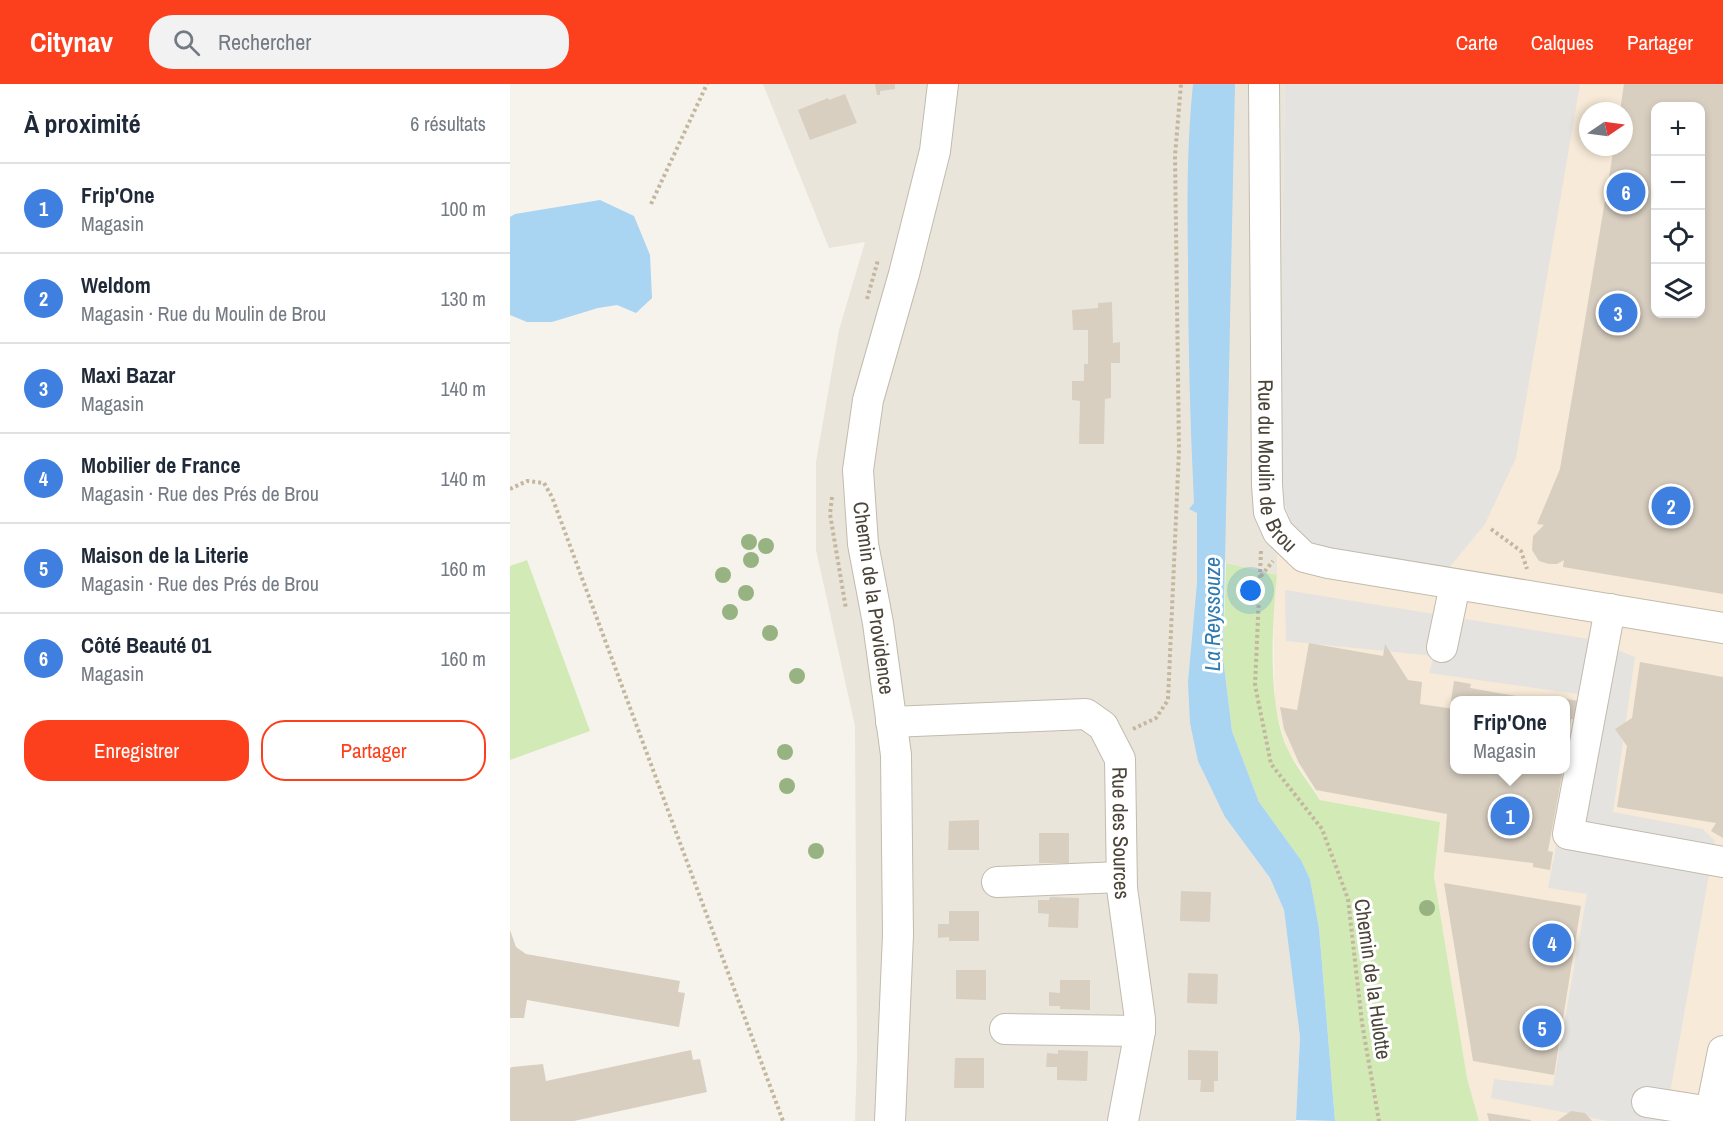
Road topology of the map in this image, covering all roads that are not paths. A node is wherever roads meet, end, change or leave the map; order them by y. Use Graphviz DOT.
graph roads {
  1 [pos="943,84"];
  2 [pos="1264,84"];
  3 [pos="1455,585"];
  4 [pos="1610,609"];
  5 [pos="1723,628"];
  6 [pos="1442,647"];
  7 [pos="891,722"];
  8 [pos="1723,862"];
  9 [pos="1121,877"];
  10 [pos="997,882"];
  11 [pos="1005,1029"];
  12 [pos="1140,1031"];
  13 [pos="1721,1065"];
  14 [pos="1647,1102"];
  15 [pos="1710,1117"];
  16 [pos="890,1121"];
  17 [pos="1123,1121"];
  1 -- 7 [label="street, Chemin de la Providence"];
  2 -- 3 [label="street, Rue du Moulin de Brou"];
  3 -- 4 [label="street, Rue du Moulin de Brou"];
  3 -- 6 [label="street"];
  4 -- 5 [label="street, Rue du Moulin de Brou"];
  4 -- 8 [label="street"];
  7 -- 9 [label="street, Rue des Sources"];
  7 -- 16 [label="street, Chemin de la Providence"];
  9 -- 10 [label="street"];
  9 -- 12 [label="street, Rue des Sources"];
  11 -- 12 [label="street"];
  12 -- 17 [label="street, Rue des Sources"];
  13 -- 15 [label="street"];
  14 -- 15 [label="street"];
}
